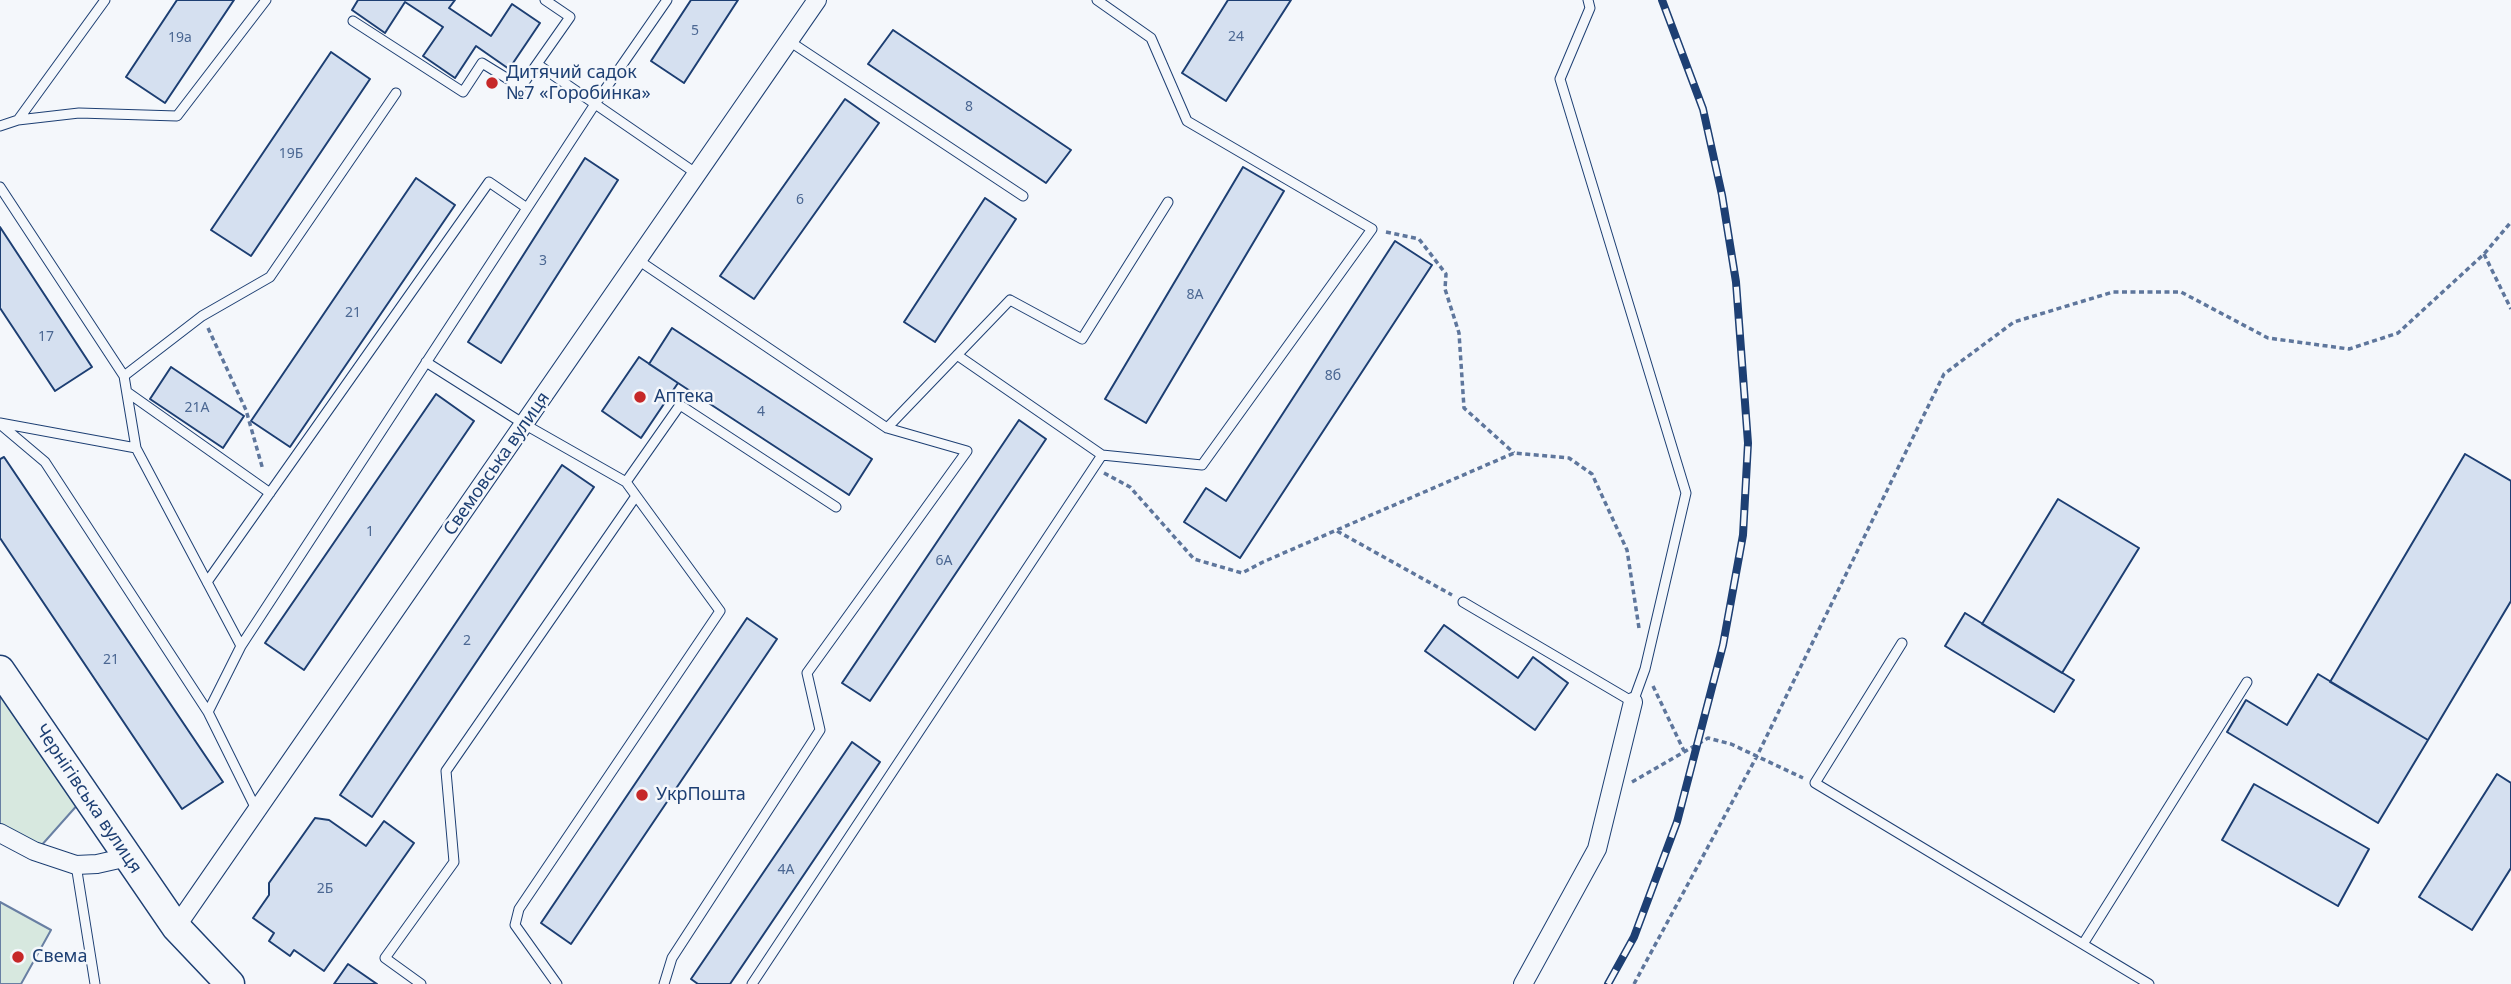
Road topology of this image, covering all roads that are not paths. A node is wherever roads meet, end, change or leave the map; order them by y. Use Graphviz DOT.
graph roads {
  1 [pos="106,0"];
  2 [pos="266,0"];
  3 [pos="545,0"];
  4 [pos="667,0"];
  5 [pos="817,0"];
  6 [pos="1097,0"];
  7 [pos="1588,0"];
  8 [pos="353,21"];
  9 [pos="789,41"];
  10 [pos="537,64"];
  11 [pos="396,93"];
  12 [pos="595,104"];
  13 [pos="18,120"];
  14 [pos="0,125"];
  15 [pos="697,174"];
  16 [pos="0,187"];
  17 [pos="1023,196"];
  18 [pos="1168,202"];
  19 [pos="527,208"];
  20 [pos="638,260"];
  21 [pos="957,355"];
  22 [pos="426,362"];
  23 [pos="124,376"];
  24 [pos="127,392"];
  25 [pos="0,424"];
  26 [pos="524,424"];
  27 [pos="887,428"];
  28 [pos="136,448"];
  29 [pos="1102,455"];
  30 [pos="626,482"];
  31 [pos="270,493"];
  32 [pos="636,496"];
  33 [pos="836,507"];
  34 [pos="207,582"];
  35 [pos="1463,602"];
  36 [pos="1902,643"];
  37 [pos="241,646"];
  38 [pos="0,670"];
  39 [pos="2247,682"];
  40 [pos="1633,702"];
  41 [pos="208,712"];
  42 [pos="257,811"];
  43 [pos="0,834"];
  44 [pos="128,857"];
  45 [pos="76,865"];
  46 [pos="176,927"];
  47 [pos="2083,944"];
  48 [pos="95,984"];
  49 [pos="230,984"];
  50 [pos="421,984"];
  51 [pos="556,984"];
  52 [pos="664,984"];
  53 [pos="752,984"];
  54 [pos="1523,984"];
  55 [pos="2149,984"];
  1 -- 13 [label="lane"];
  2 -- 13 [label="lane"];
  3 -- 10 [label="lane"];
  4 -- 12 [label="lane"];
  5 -- 9 [label="street, Свемовська вулиця"];
  6 -- 29 [label="lane"];
  7 -- 40 [label="lane"];
  8 -- 10 [label="lane"];
  9 -- 15 [label="street, Свемовська вулиця"];
  9 -- 17 [label="lane"];
  10 -- 12 [label="lane"];
  11 -- 23 [label="lane"];
  12 -- 15 [label="lane"];
  12 -- 19 [label="lane"];
  13 -- 14 [label="lane"];
  15 -- 20 [label="street, Свемовська вулиця"];
  16 -- 23 [label="lane"];
  18 -- 21 [label="lane"];
  19 -- 22 [label="lane"];
  19 -- 31 [label="lane"];
  20 -- 26 [label="street, Свемовська вулиця"];
  20 -- 27 [label="lane"];
  21 -- 27 [label="lane"];
  21 -- 29 [label="lane"];
  22 -- 26 [label="lane"];
  22 -- 37 [label="lane"];
  23 -- 24 [label="lane"];
  24 -- 28 [label="lane"];
  24 -- 31 [label="lane"];
  25 -- 28 [label="lane"];
  25 -- 41 [label="lane"];
  26 -- 30 [label="lane"];
  26 -- 42 [label="street, Свемовська вулиця"];
  27 -- 52 [label="lane"];
  28 -- 34 [label="lane"];
  29 -- 53 [label="lane"];
  30 -- 32 [label="lane"];
  30 -- 33 [label="lane"];
  31 -- 34 [label="lane"];
  32 -- 50 [label="lane"];
  32 -- 51 [label="lane"];
  34 -- 37 [label="lane"];
  35 -- 40 [label="lane"];
  36 -- 47 [label="lane"];
  37 -- 41 [label="lane"];
  38 -- 44 [label="main road, Чернігівська вулиця"];
  39 -- 47 [label="lane"];
  40 -- 54 [label="street"];
  41 -- 42 [label="lane"];
  42 -- 46 [label="street, Свемовська вулиця"];
  43 -- 45 [label="street"];
  44 -- 45 [label="street"];
  44 -- 46 [label="main road, Чернігівська вулиця"];
  45 -- 48 [label="lane"];
  46 -- 49 [label="main road, Чернігівська вулиця"];
  47 -- 55 [label="lane"];
}
